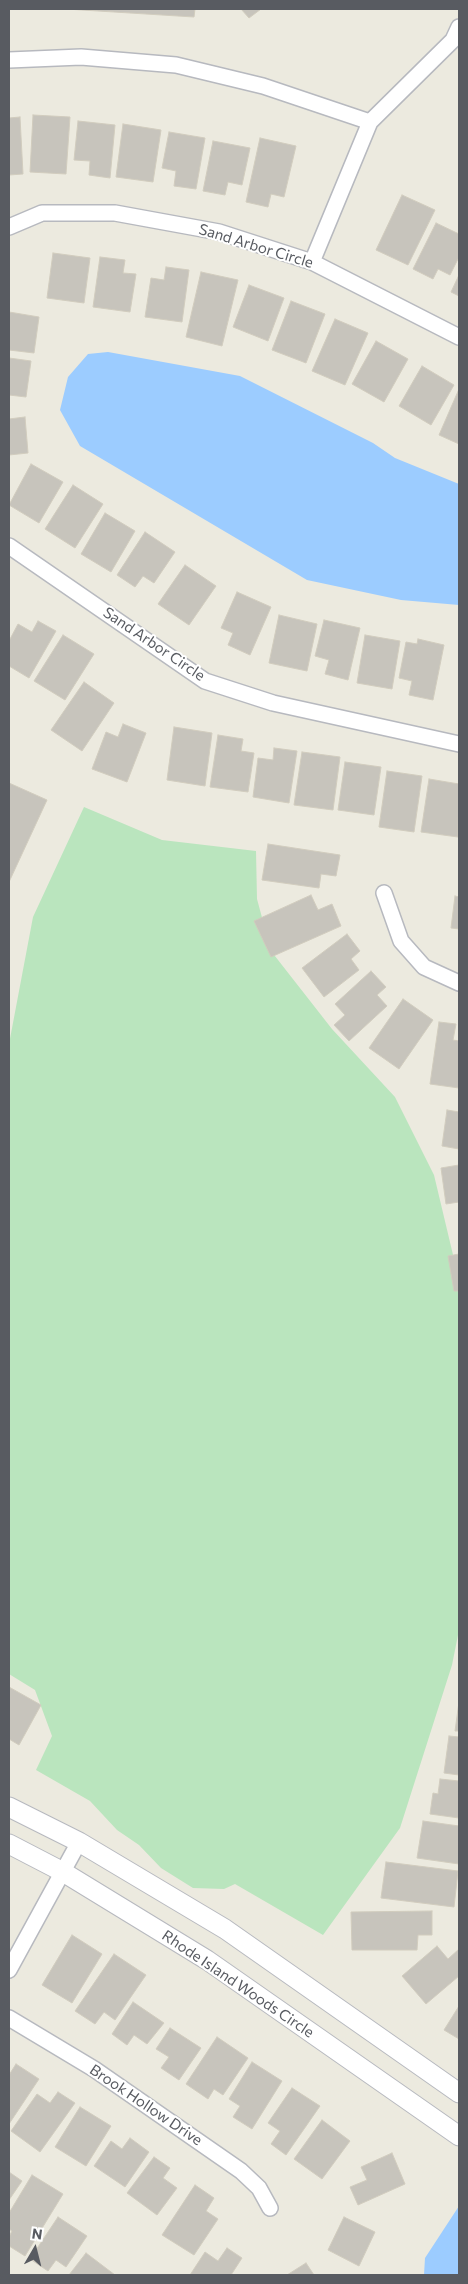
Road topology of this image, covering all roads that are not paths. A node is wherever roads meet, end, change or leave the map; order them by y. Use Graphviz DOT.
graph roads {
  1 [pos="459,27"];
  2 [pos="9,60"];
  3 [pos="370,122"];
  4 [pos="9,227"];
  5 [pos="312,262"];
  6 [pos="459,337"];
  7 [pos="9,546"];
  8 [pos="459,744"];
  9 [pos="384,892"];
  10 [pos="459,983"];
  11 [pos="9,1807"];
  12 [pos="79,1842"];
  13 [pos="9,1844"];
  14 [pos="63,1872"];
  15 [pos="9,1970"];
  16 [pos="9,2018"];
  17 [pos="459,2093"];
  18 [pos="459,2136"];
  19 [pos="270,2208"];
  1 -- 3 [label="street"];
  2 -- 3 [label="street"];
  3 -- 5 [label="street"];
  4 -- 5 [label="street, Sand Arbor Circle"];
  5 -- 6 [label="street, Sand Arbor Circle"];
  7 -- 8 [label="street, Sand Arbor Circle"];
  9 -- 10 [label="street"];
  11 -- 12 [label="street"];
  12 -- 14 [label="street"];
  12 -- 17 [label="street"];
  13 -- 14 [label="street, Rhode Island Woods Circle"];
  14 -- 15 [label="street"];
  14 -- 18 [label="street, Rhode Island Woods Circle"];
  16 -- 19 [label="street, Brook Hollow Drive"];
}
